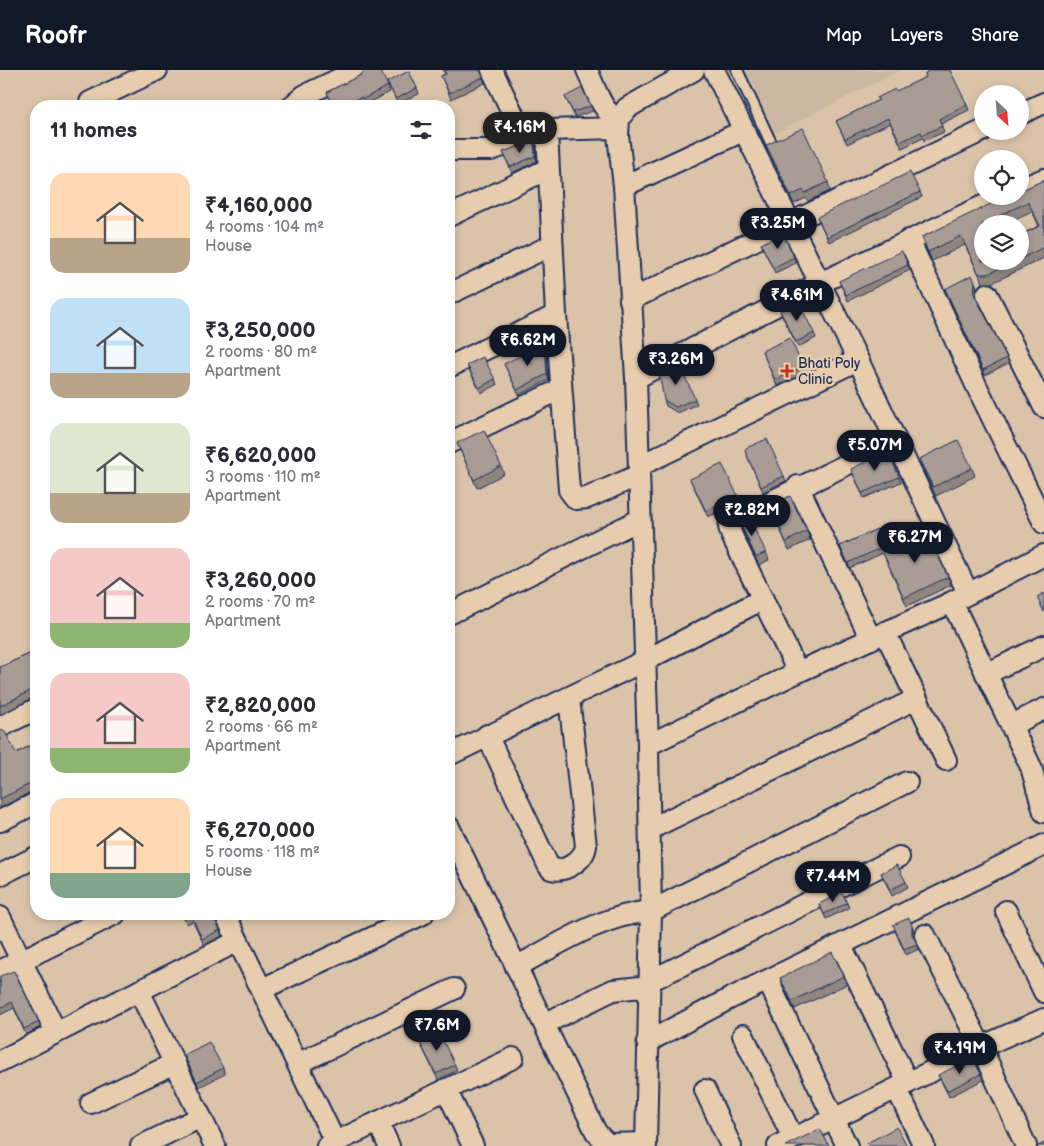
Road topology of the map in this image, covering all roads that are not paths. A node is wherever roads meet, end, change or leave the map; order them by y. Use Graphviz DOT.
graph roads {
  1 [pos="157,70"];
  2 [pos="358,70"];
  3 [pos="492,70"];
  4 [pos="588,70"];
  5 [pos="694,70"];
  6 [pos="737,70"];
  7 [pos="717,71"];
  8 [pos="672,75"];
  9 [pos="94,100"];
  10 [pos="300,100"];
  11 [pos="1044,103"];
  12 [pos="1029,110"];
  13 [pos="619,123"];
  14 [pos="547,130"];
  15 [pos="743,130"];
  16 [pos="974,135"];
  17 [pos="524,137"];
  18 [pos="772,145"];
  19 [pos="455,150"];
  20 [pos="548,169"];
  21 [pos="1044,179"];
  22 [pos="1029,185"];
  23 [pos="624,186"];
  24 [pos="985,205"];
  25 [pos="455,213"];
  26 [pos="789,224"];
  27 [pos="909,240"];
  28 [pos="552,245"];
  29 [pos="820,283"];
  30 [pos="455,291"];
  31 [pos="987,294"];
  32 [pos="630,300"];
  33 [pos="556,315"];
  34 [pos="858,360"];
  35 [pos="455,363"];
  36 [pos="636,378"];
  37 [pos="561,389"];
  38 [pos="1044,407"];
  39 [pos="455,440"];
  40 [pos="895,441"];
  41 [pos="639,470"];
  42 [pos="798,486"];
  43 [pos="640,520"];
  44 [pos="1044,523"];
  45 [pos="1044,555"];
  46 [pos="960,598"];
  47 [pos="763,599"];
  48 [pos="455,611"];
  49 [pos="878,636"];
  50 [pos="1044,646"];
  51 [pos="644,661"];
  52 [pos="798,672"];
  53 [pos="986,674"];
  54 [pos="569,698"];
  55 [pos="916,699"];
  56 [pos="1044,709"];
  57 [pos="30,712"];
  58 [pos="1012,725"];
  59 [pos="0,727"];
  60 [pos="488,735"];
  61 [pos="648,745"];
  62 [pos="455,752"];
  63 [pos="946,760"];
  64 [pos="907,782"];
  65 [pos="1040,783"];
  66 [pos="30,806"];
  67 [pos="1044,812"];
  68 [pos="0,821"];
  69 [pos="650,829"];
  70 [pos="455,840"];
  71 [pos="1044,845"];
  72 [pos="899,857"];
  73 [pos="30,859"];
  74 [pos="0,875"];
  75 [pos="651,911"];
  76 [pos="1006,911"];
  77 [pos="0,917"];
  78 [pos="102,920"];
  79 [pos="231,920"];
  80 [pos="410,920"];
  81 [pos="925,936"];
  82 [pos="238,941"];
  83 [pos="841,945"];
  84 [pos="21,959"];
  85 [pos="516,967"];
  86 [pos="0,970"];
  87 [pos="768,981"];
  88 [pos="650,983"];
  89 [pos="262,989"];
  90 [pos="454,989"];
  91 [pos="139,990"];
  92 [pos="1044,992"];
  93 [pos="1044,1019"];
  94 [pos="544,1024"];
  95 [pos="56,1032"];
  96 [pos="743,1035"];
  97 [pos="647,1042"];
  98 [pos="981,1047"];
  99 [pos="513,1058"];
  100 [pos="0,1061"];
  101 [pos="174,1063"];
  102 [pos="299,1063"];
  103 [pos="902,1086"];
  104 [pos="446,1089"];
  105 [pos="706,1090"];
  106 [pos="91,1103"];
  107 [pos="201,1117"];
  108 [pos="834,1118"];
  109 [pos="378,1122"];
  110 [pos="786,1142"];
  111 [pos="331,1144"];
  112 [pos="598,1144"];
  113 [pos="646,1145"];
  114 [pos="141,1146"];
  115 [pos="215,1146"];
  116 [pos="389,1146"];
  117 [pos="473,1146"];
  118 [pos="731,1146"];
  119 [pos="847,1146"];
  120 [pos="924,1146"];
  121 [pos="1026,1146"];
  1 -- 9 [label="street"];
  2 -- 10 [label="street"];
  3 -- 17 [label="street"];
  4 -- 13 [label="street"];
  5 -- 8 [label="street"];
  6 -- 18 [label="lane"];
  7 -- 15 [label="street"];
  8 -- 13 [label="street"];
  11 -- 12 [label="street"];
  13 -- 14 [label="street"];
  13 -- 23 [label="street"];
  14 -- 17 [label="street"];
  14 -- 20 [label="street"];
  15 -- 23 [label="street"];
  15 -- 26 [label="street"];
  16 -- 26 [label="street"];
  17 -- 19 [label="street"];
  20 -- 25 [label="street"];
  20 -- 28 [label="street"];
  21 -- 22 [label="street"];
  23 -- 32 [label="street"];
  24 -- 27 [label="street"];
  26 -- 29 [label="street"];
  26 -- 32 [label="street"];
  27 -- 29 [label="street"];
  27 -- 44 [label="street"];
  28 -- 30 [label="street"];
  28 -- 33 [label="street"];
  29 -- 34 [label="street"];
  29 -- 36 [label="street"];
  31 -- 38 [label="street"];
  32 -- 36 [label="street"];
  33 -- 35 [label="street"];
  33 -- 37 [label="street"];
  34 -- 40 [label="street"];
  34 -- 41 [label="street"];
  36 -- 41 [label="street"];
  37 -- 39 [label="street"];
  37 -- 41 [label="street"];
  40 -- 42 [label="street"];
  40 -- 46 [label="street"];
  41 -- 43 [label="street"];
  42 -- 47 [label="street"];
  42 -- 49 [label="street"];
  43 -- 48 [label="street"];
  43 -- 51 [label="street"];
  45 -- 46 [label="street"];
  46 -- 49 [label="street"];
  46 -- 53 [label="street"];
  47 -- 51 [label="street"];
  47 -- 52 [label="street"];
  49 -- 52 [label="street"];
  49 -- 55 [label="street"];
  50 -- 53 [label="street"];
  51 -- 54 [label="street"];
  51 -- 61 [label="street"];
  52 -- 61 [label="street"];
  53 -- 58 [label="street"];
  54 -- 60 [label="street"];
  54 -- 60 [label="street"];
  55 -- 63 [label="street"];
  55 -- 69 [label="street"];
  56 -- 58 [label="street"];
  57 -- 59 [label="street"];
  58 -- 65 [label="street"];
  60 -- 62 [label="street"];
  61 -- 69 [label="street"];
  64 -- 75 [label="street"];
  65 -- 67 [label="street"];
  66 -- 68 [label="street"];
  69 -- 75 [label="street"];
  70 -- 85 [label="street"];
  71 -- 83 [label="street"];
  72 -- 88 [label="street"];
  73 -- 74 [label="street"];
  75 -- 85 [label="street"];
  75 -- 88 [label="street"];
  76 -- 92 [label="street"];
  77 -- 84 [label="street"];
  78 -- 84 [label="street"];
  79 -- 82 [label="street"];
  80 -- 89 [label="street"];
  81 -- 98 [label="street"];
  82 -- 89 [label="street"];
  82 -- 91 [label="street"];
  83 -- 87 [label="street"];
  83 -- 103 [label="street"];
  84 -- 86 [label="street"];
  84 -- 95 [label="street"];
  85 -- 94 [label="street"];
  87 -- 97 [label="street"];
  87 -- 108 [label="street"];
  88 -- 94 [label="street"];
  88 -- 97 [label="street"];
  89 -- 102 [label="street"];
  90 -- 102 [label="street"];
  91 -- 95 [label="street"];
  91 -- 101 [label="street"];
  93 -- 98 [label="street"];
  94 -- 112 [label="street"];
  95 -- 100 [label="street"];
  96 -- 110 [label="street"];
  97 -- 113 [label="street"];
  98 -- 103 [label="street"];
  98 -- 121 [label="street"];
  99 -- 104 [label="street"];
  101 -- 106 [label="street"];
  101 -- 107 [label="street"];
  102 -- 111 [label="street"];
  103 -- 108 [label="street"];
  103 -- 120 [label="street"];
  104 -- 109 [label="street"];
  104 -- 117 [label="street"];
  105 -- 118 [label="street"];
  107 -- 114 [label="street"];
  107 -- 115 [label="street"];
  108 -- 110 [label="street"];
  108 -- 119 [label="street"];
  109 -- 111 [label="street"];
  109 -- 116 [label="street"];
  112 -- 113 [label="street"];
}
